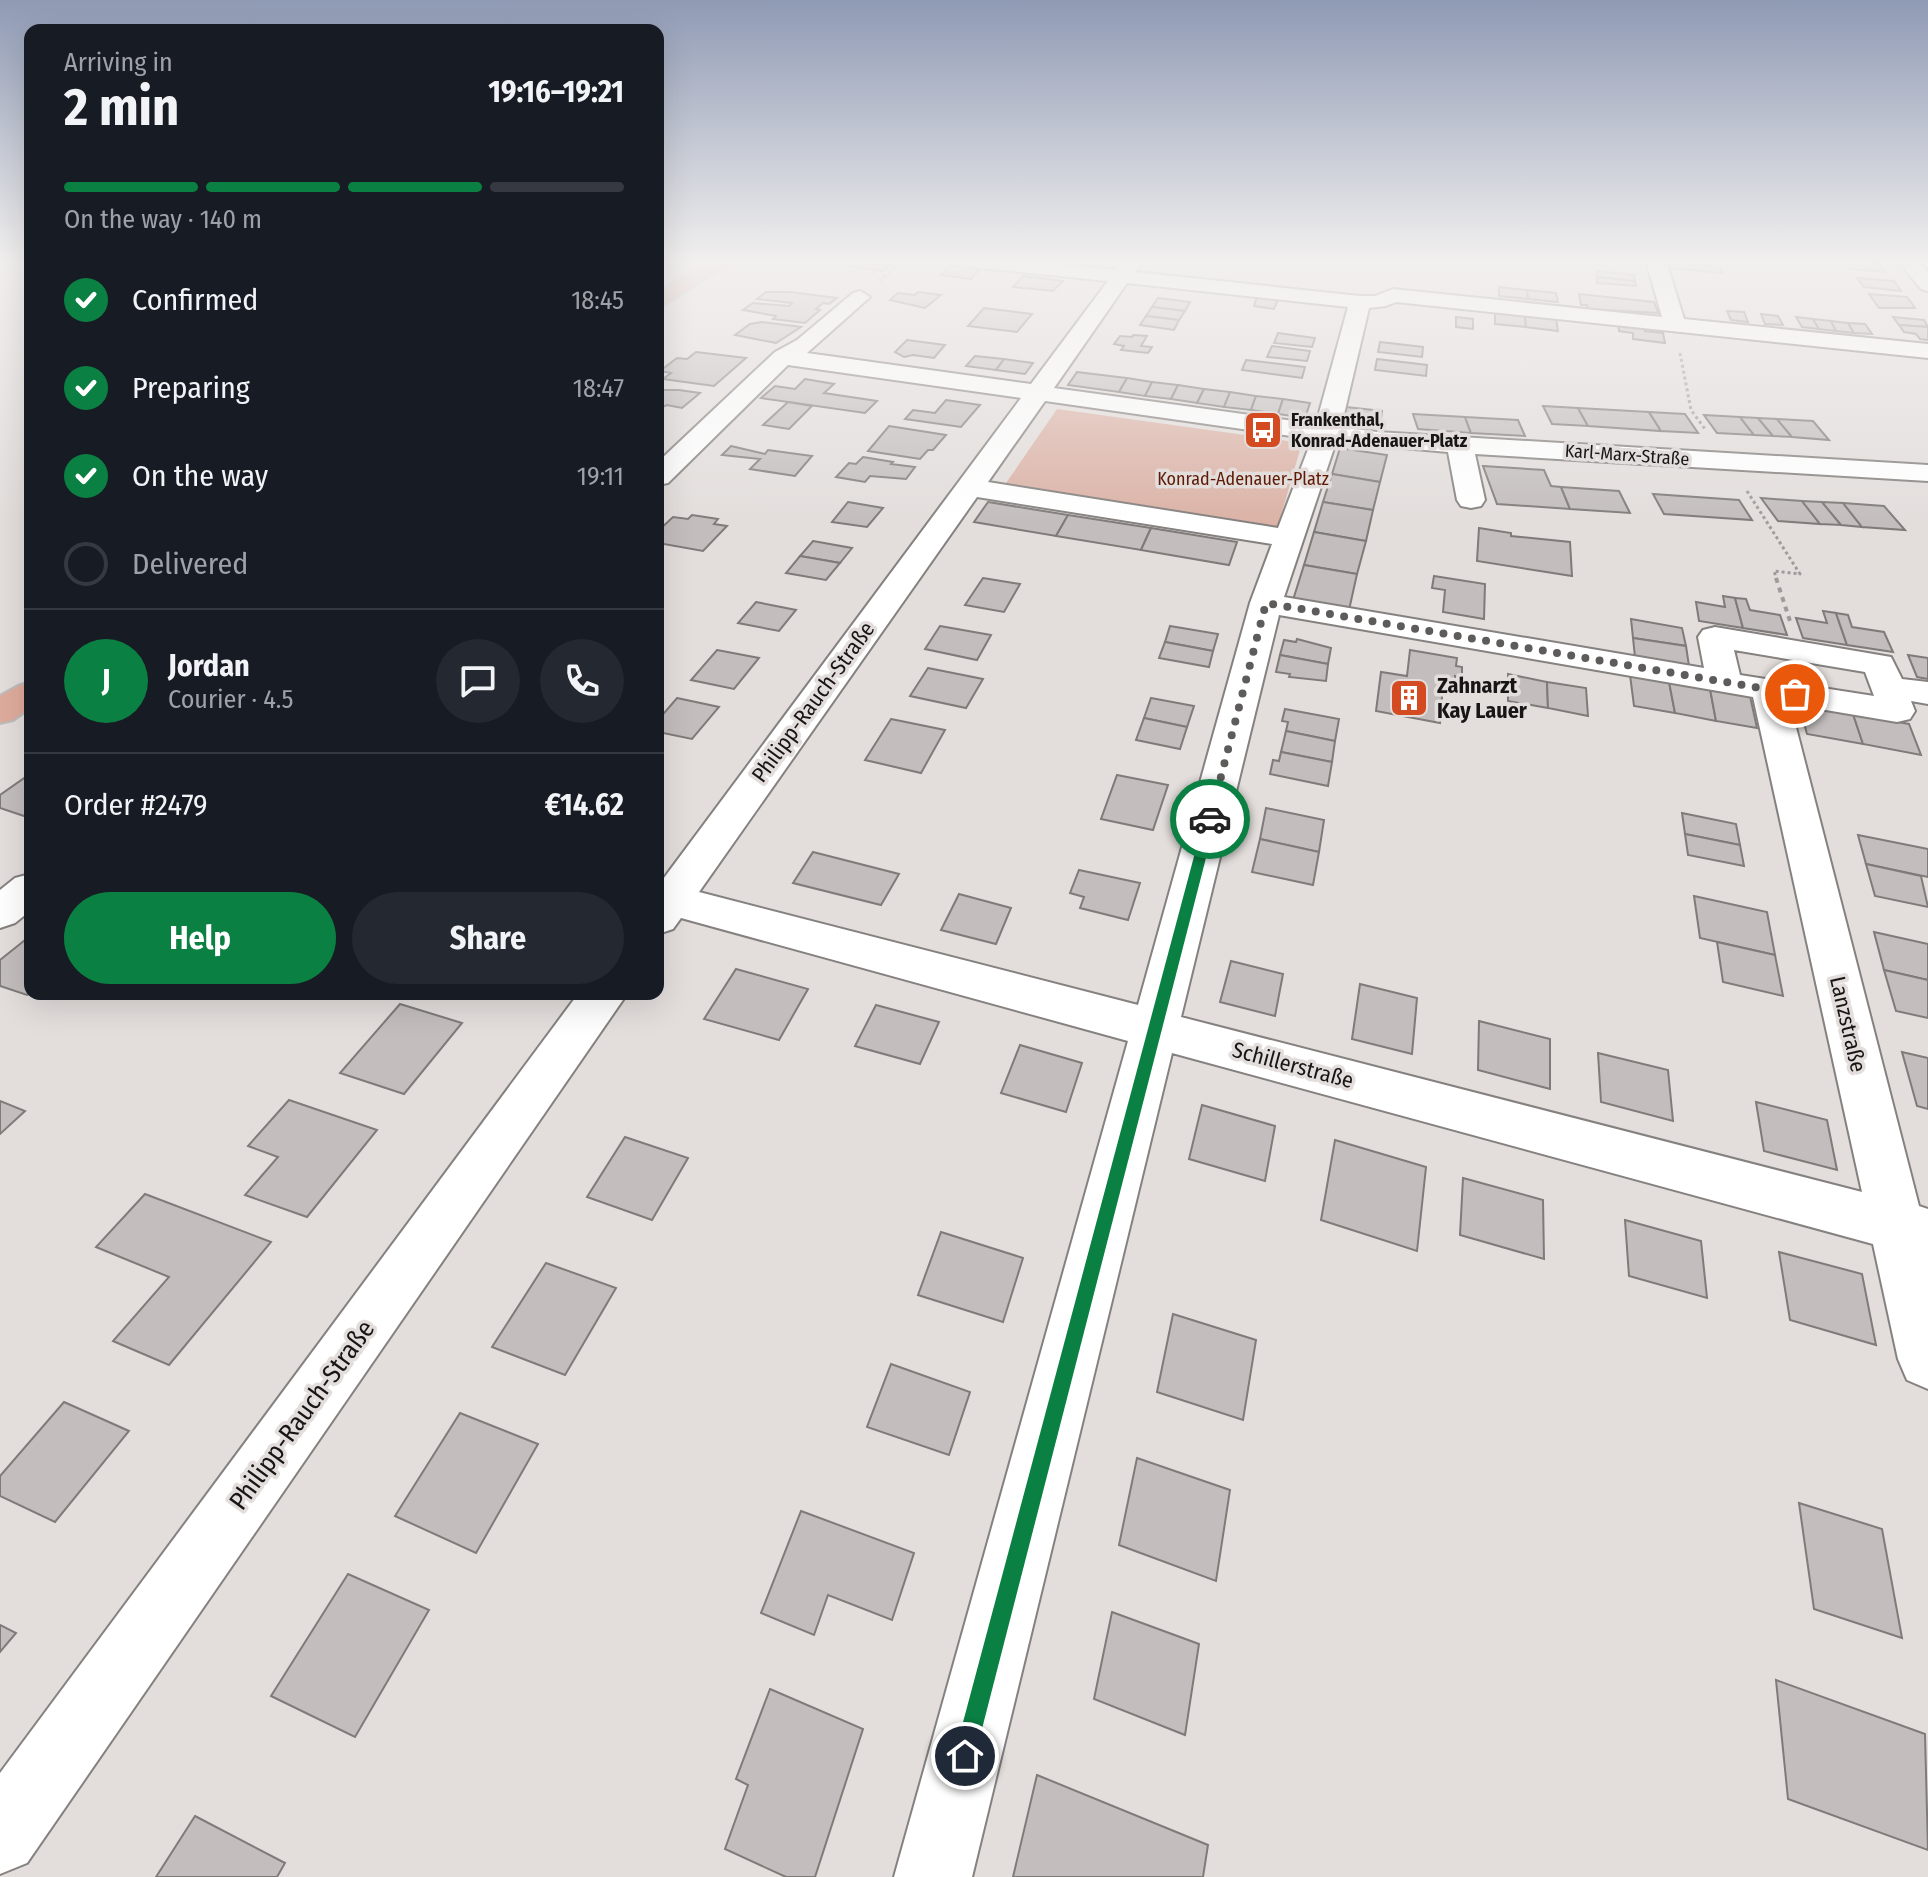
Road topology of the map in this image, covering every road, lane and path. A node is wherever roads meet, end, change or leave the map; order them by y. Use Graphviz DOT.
graph roads {
  1 [pos="798,349"];
  2 [pos="1068,349"];
  3 [pos="1348,349"];
  4 [pos="1679,349"];
  5 [pos="1905,349"];
  6 [pos="1928,351"];
  7 [pos="783,357"];
  8 [pos="1036,392"];
  9 [pos="1327,432"];
  10 [pos="1460,444"];
  11 [pos="1728,461"];
  12 [pos="664,471"];
  13 [pos="1928,473"];
  14 [pos="967,487"];
  15 [pos="1471,500"];
  16 [pos="1288,538"];
  17 [pos="1266,603"];
  18 [pos="1800,651"];
  19 [pos="1724,682"];
  20 [pos="1888,687"];
  21 [pos="1769,689"];
  22 [pos="1928,693"];
  23 [pos="24,697"];
  24 [pos="0,712"];
  25 [pos="24,894"];
  26 [pos="664,902"];
  27 [pos="664,905"];
  28 [pos="0,912"];
  29 [pos="600,1000"];
  30 [pos="1156,1028"];
  31 [pos="1912,1229"];
  32 [pos="1928,1359"];
  33 [pos="0,1836"];
  34 [pos="933,1877"];
  1 -- 7 [label="street"];
  2 -- 8 [label="street, Philipp-Rauch-Straße"];
  3 -- 9 [label="street"];
  4 -- 11 [label="path"];
  5 -- 6 [label="street"];
  7 -- 8 [label="street"];
  7 -- 12 [label="street"];
  8 -- 9 [label="street"];
  8 -- 14 [label="street, Philipp-Rauch-Straße"];
  9 -- 10 [label="street, Karl-Marx-Straße"];
  9 -- 16 [label="street"];
  10 -- 11 [label="street, Karl-Marx-Straße"];
  10 -- 15 [label="street"];
  11 -- 13 [label="street, Karl-Marx-Straße"];
  11 -- 18 [label="path"];
  14 -- 16 [label="street"];
  14 -- 26 [label="street, Philipp-Rauch-Straße"];
  16 -- 17 [label="street"];
  17 -- 19 [label="street"];
  17 -- 30 [label="street"];
  18 -- 19 [label="street"];
  18 -- 20 [label="street"];
  19 -- 21 [label="street"];
  20 -- 21 [label="street"];
  20 -- 22 [label="street"];
  21 -- 31 [label="street, Lanzstraße"];
  23 -- 24 [label="main road"];
  25 -- 28 [label="street"];
  27 -- 30 [label="street, Schillerstraße"];
  29 -- 33 [label="street, Philipp-Rauch-Straße"];
  30 -- 31 [label="street, Schillerstraße"];
  30 -- 34 [label="street"];
  31 -- 32 [label="street, Lanzstraße"];
}
